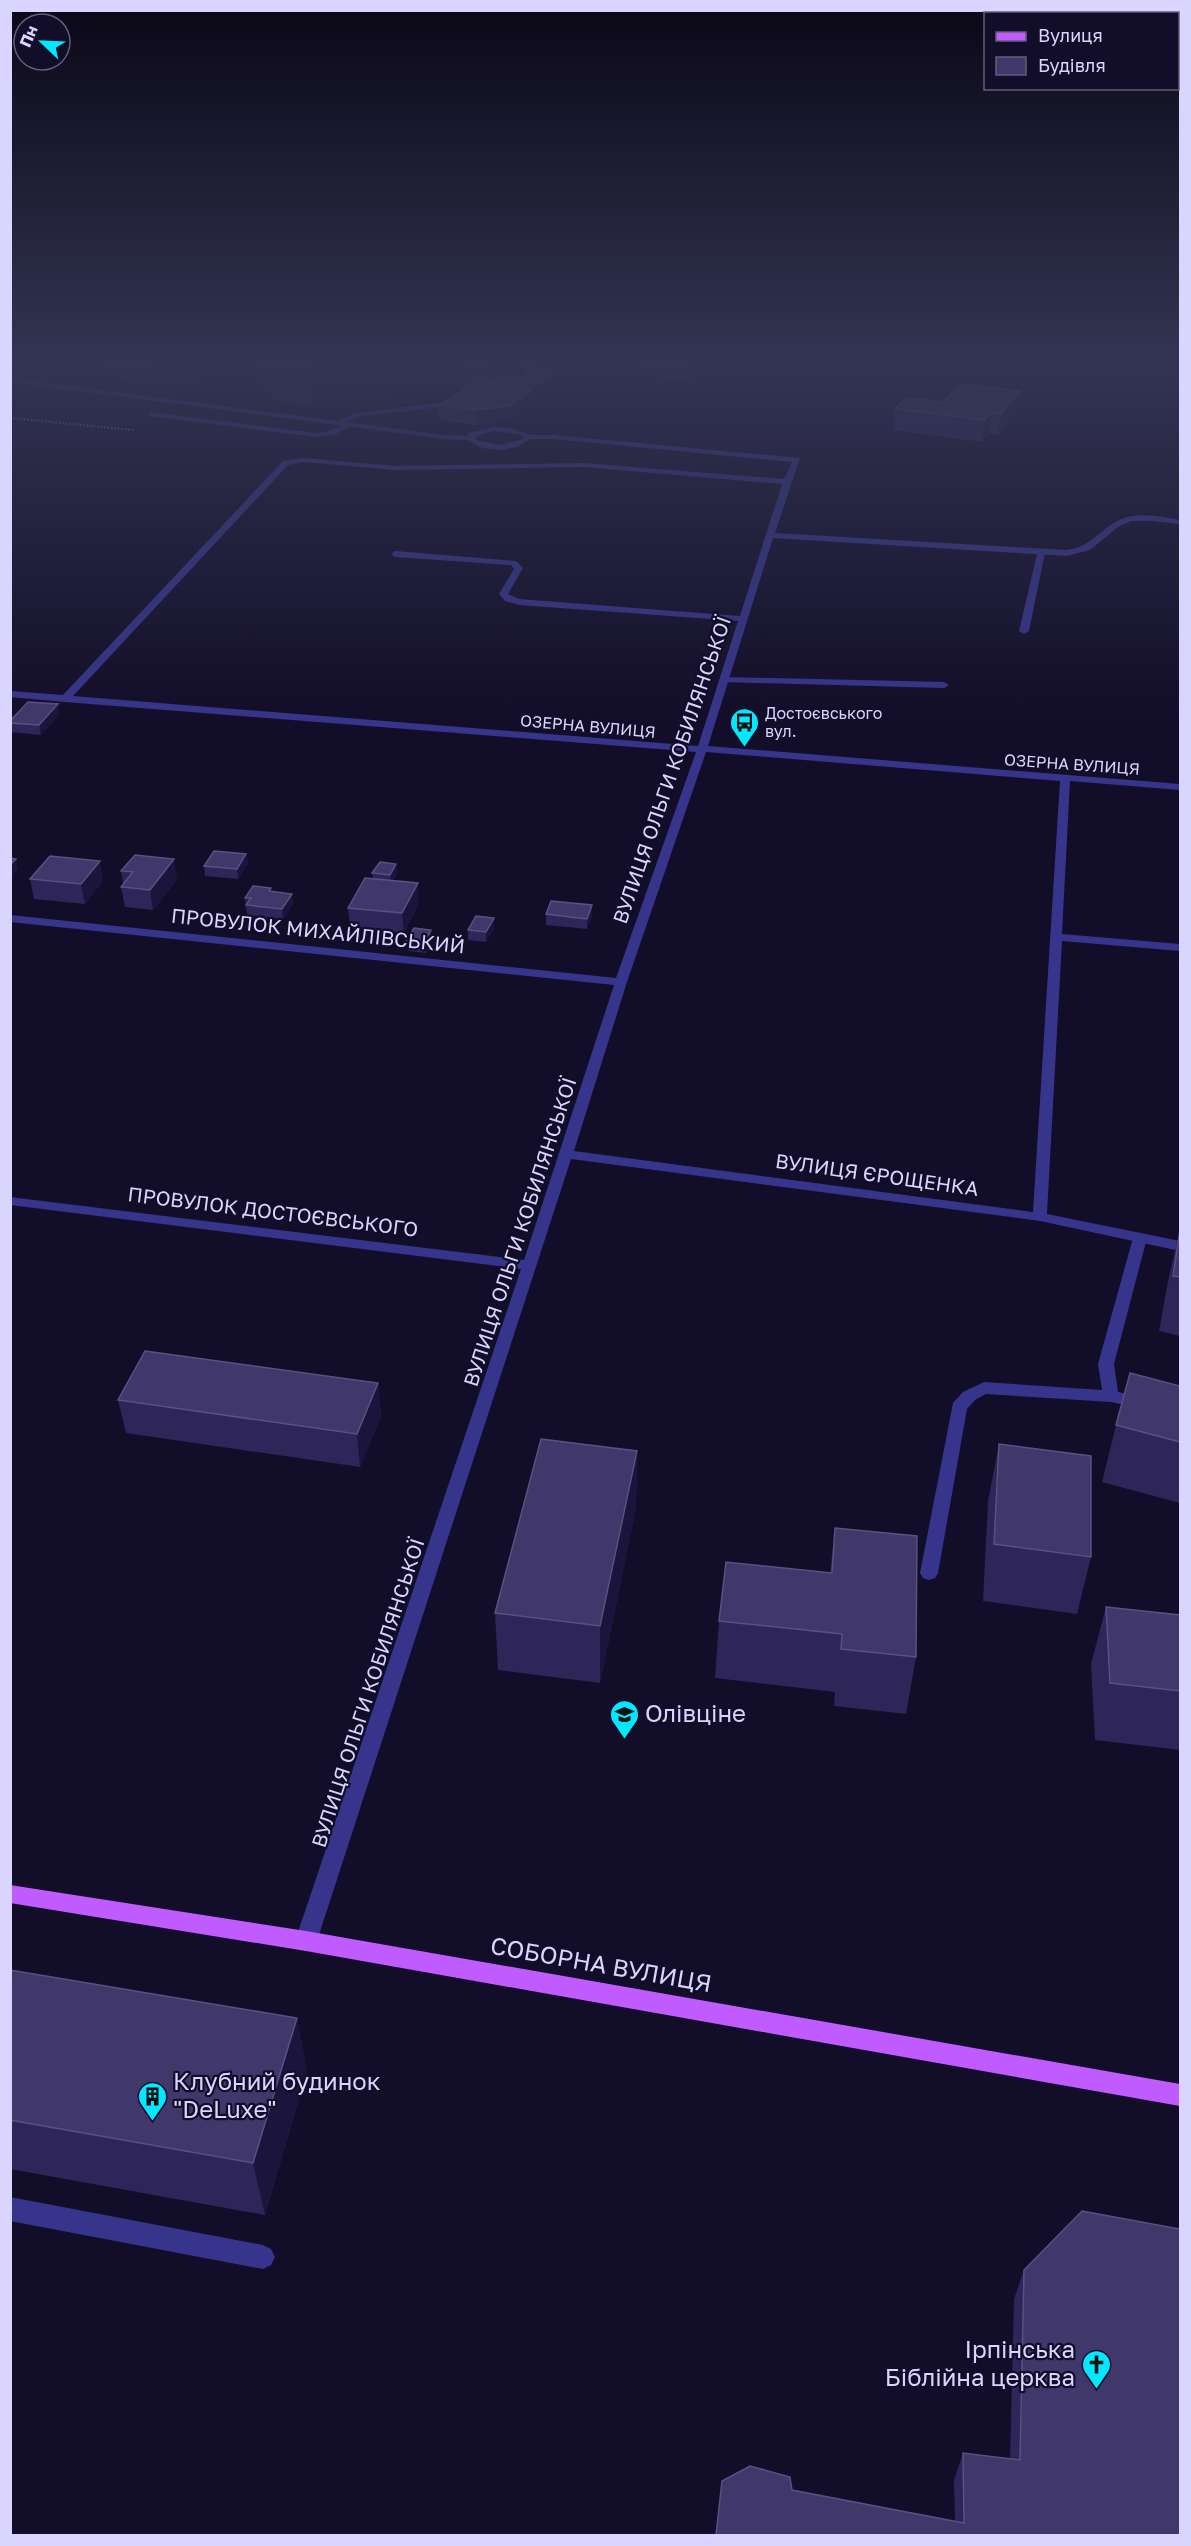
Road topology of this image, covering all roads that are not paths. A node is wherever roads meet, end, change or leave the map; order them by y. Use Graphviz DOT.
graph roads {
  1 [pos="787,482"];
  2 [pos="267,483"];
  3 [pos="1180,522"];
  4 [pos="772,535"];
  5 [pos="1041,552"];
  6 [pos="395,554"];
  7 [pos="744,619"];
  8 [pos="1024,631"];
  9 [pos="724,680"];
  10 [pos="944,685"];
  11 [pos="10,694"];
  12 [pos="65,699"];
  13 [pos="701,751"];
  14 [pos="1065,778"];
  15 [pos="1180,787"];
  16 [pos="10,918"];
  17 [pos="1058,937"];
  18 [pos="1180,948"];
  19 [pos="621,982"];
  20 [pos="567,1154"];
  21 [pos="10,1201"];
  22 [pos="1040,1217"];
  23 [pos="1140,1238"];
  24 [pos="1180,1246"];
  25 [pos="530,1265"];
  26 [pos="1111,1396"];
  27 [pos="1180,1411"];
  28 [pos="929,1573"];
  29 [pos="10,1894"];
  30 [pos="306,1941"];
  31 [pos="1180,2095"];
  32 [pos="10,2209"];
  33 [pos="262,2257"];
  1 -- 4 [label="street, ВУЛИЦЯ ОЛЬГИ КОБИЛЯНСЬКОЇ"];
  2 -- 12 [label="street"];
  3 -- 5 [label="street"];
  4 -- 5 [label="street"];
  4 -- 7 [label="street, ВУЛИЦЯ ОЛЬГИ КОБИЛЯНСЬКОЇ"];
  5 -- 8 [label="street"];
  6 -- 7 [label="street"];
  7 -- 9 [label="street, ВУЛИЦЯ ОЛЬГИ КОБИЛЯНСЬКОЇ"];
  9 -- 10 [label="street"];
  9 -- 13 [label="street, ВУЛИЦЯ ОЛЬГИ КОБИЛЯНСЬКОЇ"];
  11 -- 12 [label="street, ОЗЕРНА ВУЛИЦЯ"];
  12 -- 13 [label="street, ОЗЕРНА ВУЛИЦЯ"];
  13 -- 14 [label="street, ОЗЕРНА ВУЛИЦЯ"];
  13 -- 19 [label="street, ВУЛИЦЯ ОЛЬГИ КОБИЛЯНСЬКОЇ"];
  14 -- 15 [label="street, ОЗЕРНА ВУЛИЦЯ"];
  14 -- 17 [label="street"];
  16 -- 19 [label="street, ПРОВУЛОК МИХАЙЛІВСЬКИЙ"];
  17 -- 18 [label="street"];
  17 -- 22 [label="street"];
  19 -- 20 [label="street, ВУЛИЦЯ ОЛЬГИ КОБИЛЯНСЬКОЇ"];
  20 -- 22 [label="street, ВУЛИЦЯ ЄРОЩЕНКА"];
  20 -- 25 [label="street, ВУЛИЦЯ ОЛЬГИ КОБИЛЯНСЬКОЇ"];
  21 -- 25 [label="street, ПРОВУЛОК ДОСТОЄВСЬКОГО"];
  22 -- 23 [label="street, ВУЛИЦЯ ЄРОЩЕНКА"];
  23 -- 24 [label="street, ВУЛИЦЯ ЄРОЩЕНКА"];
  23 -- 26 [label="street"];
  25 -- 30 [label="street, ВУЛИЦЯ ОЛЬГИ КОБИЛЯНСЬКОЇ"];
  26 -- 27 [label="street"];
  26 -- 28 [label="street"];
  29 -- 30 [label="main road, СОБОРНА ВУЛИЦЯ"];
  30 -- 31 [label="main road, СОБОРНА ВУЛИЦЯ"];
  32 -- 33 [label="street"];
}
